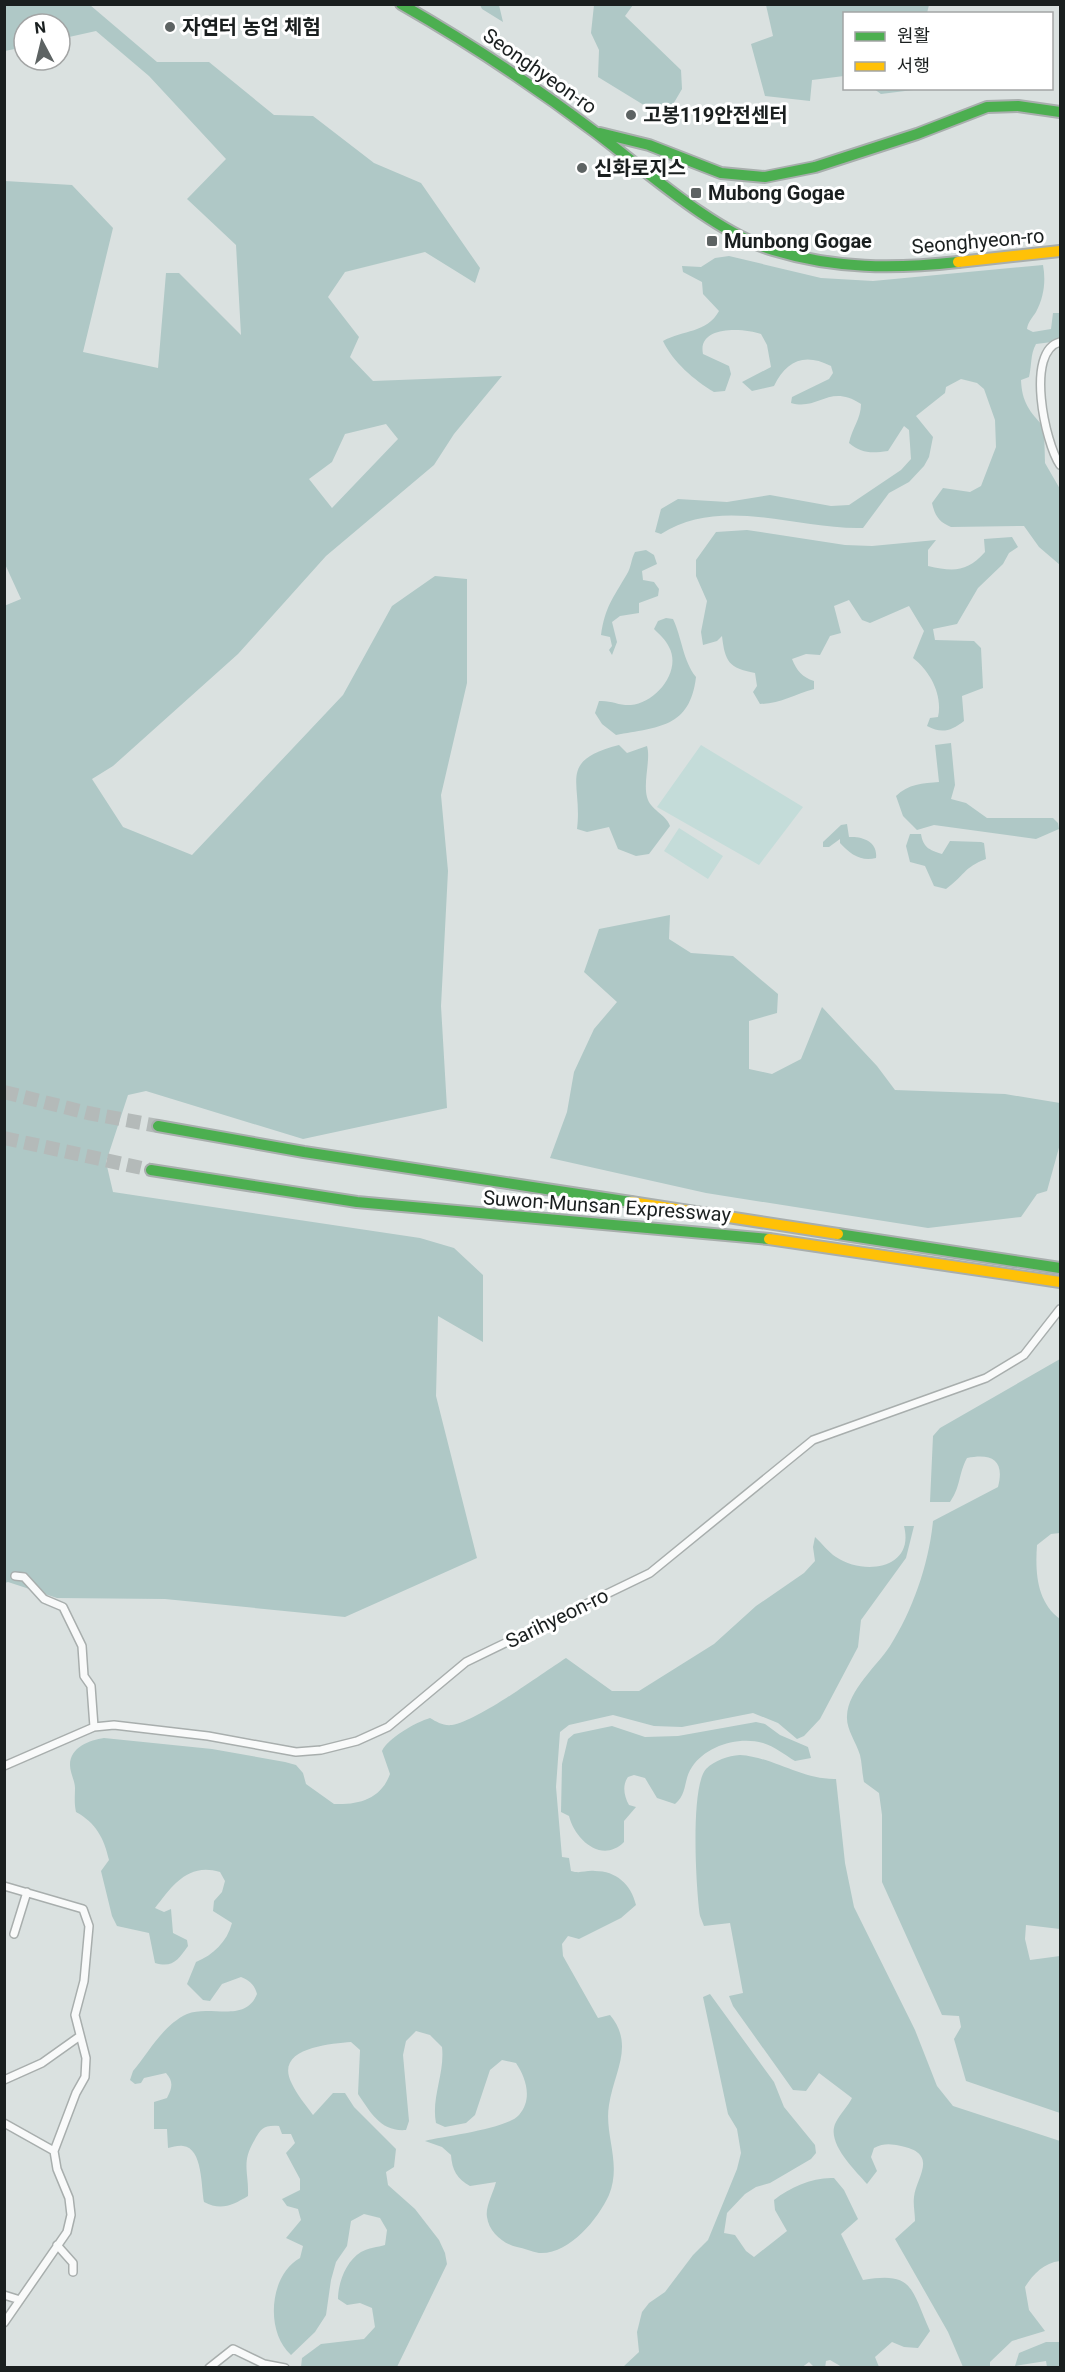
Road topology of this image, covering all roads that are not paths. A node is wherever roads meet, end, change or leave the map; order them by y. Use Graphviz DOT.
graph roads {
  1 [pos="400,4"];
  2 [pos="1060,112"];
  3 [pos="593,131"];
  4 [pos="1060,251"];
  5 [pos="1060,342"];
  6 [pos="1060,465"];
  7 [pos="158,1126"];
  8 [pos="151,1170"];
  9 [pos="1060,1268"];
  10 [pos="1060,1282"];
  11 [pos="1060,1309"];
  12 [pos="15,1576"];
  13 [pos="94,1727"];
  14 [pos="4,1766"];
  15 [pos="4,1886"];
  16 [pos="27,1892"];
  17 [pos="14,1934"];
  18 [pos="80,2036"];
  19 [pos="4,2080"];
  20 [pos="4,2123"];
  21 [pos="54,2151"];
  22 [pos="57,2245"];
  23 [pos="73,2272"];
  24 [pos="4,2295"];
  25 [pos="21,2300"];
  26 [pos="4,2323"];
  27 [pos="209,2367"];
  28 [pos="285,2367"];
  1 -- 3 [label="main road, Seonghyeon-ro"];
  2 -- 3 [label="main road"];
  3 -- 4 [label="main road, Seonghyeon-ro"];
  5 -- 6 [label="street"];
  7 -- 9 [label="main road, Suwon-Munsan Expressway"];
  8 -- 10 [label="main road, Suwon-Munsan Expressway"];
  11 -- 13 [label="street, Sarihyeon-ro"];
  12 -- 13 [label="street"];
  13 -- 14 [label="street, Sarihyeon-ro"];
  15 -- 16 [label="street"];
  16 -- 17 [label="street"];
  16 -- 18 [label="street"];
  18 -- 19 [label="street"];
  18 -- 21 [label="street"];
  20 -- 21 [label="street"];
  21 -- 22 [label="street"];
  22 -- 23 [label="street"];
  22 -- 25 [label="street"];
  24 -- 25 [label="street"];
  25 -- 26 [label="street"];
  27 -- 28 [label="street"];
}
